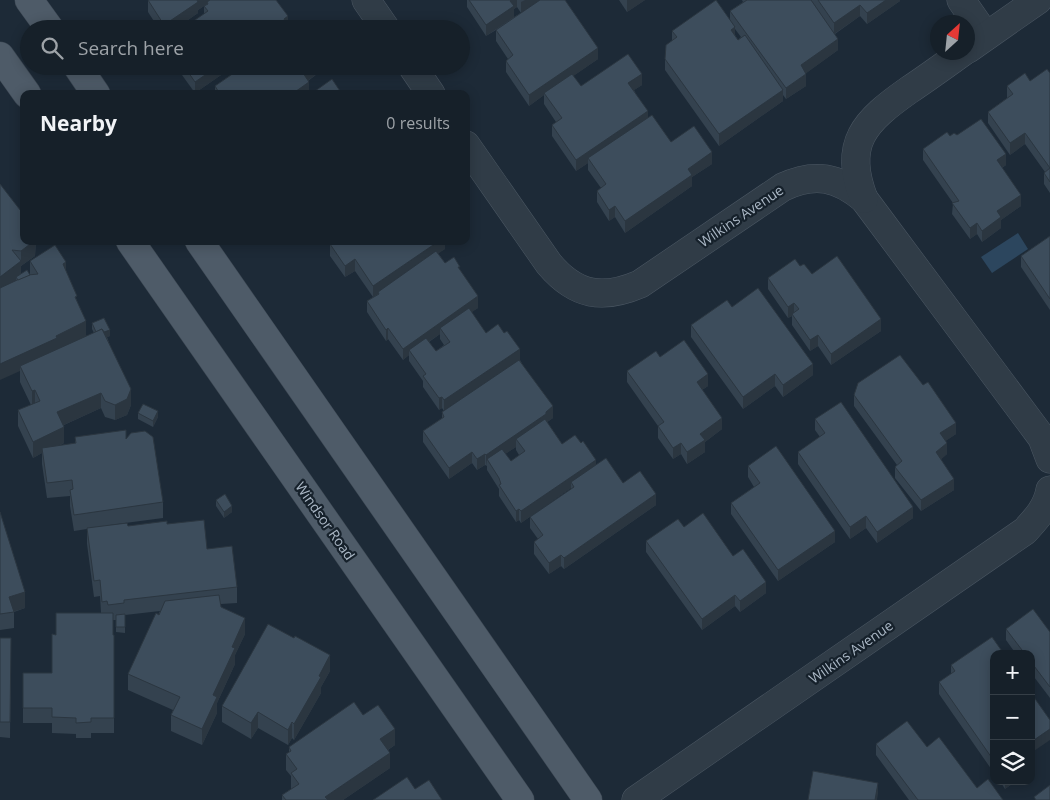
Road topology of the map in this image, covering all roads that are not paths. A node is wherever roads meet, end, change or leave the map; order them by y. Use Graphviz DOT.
graph roads {
  1 [pos="29,0"];
  2 [pos="366,0"];
  3 [pos="961,0"];
  4 [pos="1038,0"];
  5 [pos="43,20"];
  6 [pos="380,20"];
  7 [pos="977,43"];
  8 [pos="0,56"];
  9 [pos="952,60"];
  10 [pos="82,75"];
  11 [pos="418,75"];
  12 [pos="24,90"];
  13 [pos="93,90"];
  14 [pos="428,90"];
  15 [pos="470,151"];
  16 [pos="864,199"];
  17 [pos="133,245"];
  18 [pos="203,245"];
  19 [pos="1050,459"];
  20 [pos="1047,508"];
  21 [pos="520,800"];
  22 [pos="588,800"];
  23 [pos="636,800"];
  1 -- 5 [label="main road"];
  2 -- 6 [label="street"];
  3 -- 7 [label="street"];
  4 -- 7 [label="street"];
  8 -- 12 [label="main road"];
  9 -- 16 [label="street"];
  10 -- 13 [label="main road"];
  11 -- 14 [label="street"];
  15 -- 16 [label="street, Wilkins Avenue"];
  16 -- 19 [label="street, Wilkins Avenue"];
  17 -- 21 [label="main road, Windsor Road"];
  18 -- 22 [label="main road"];
  20 -- 23 [label="street, Wilkins Avenue"];
}
